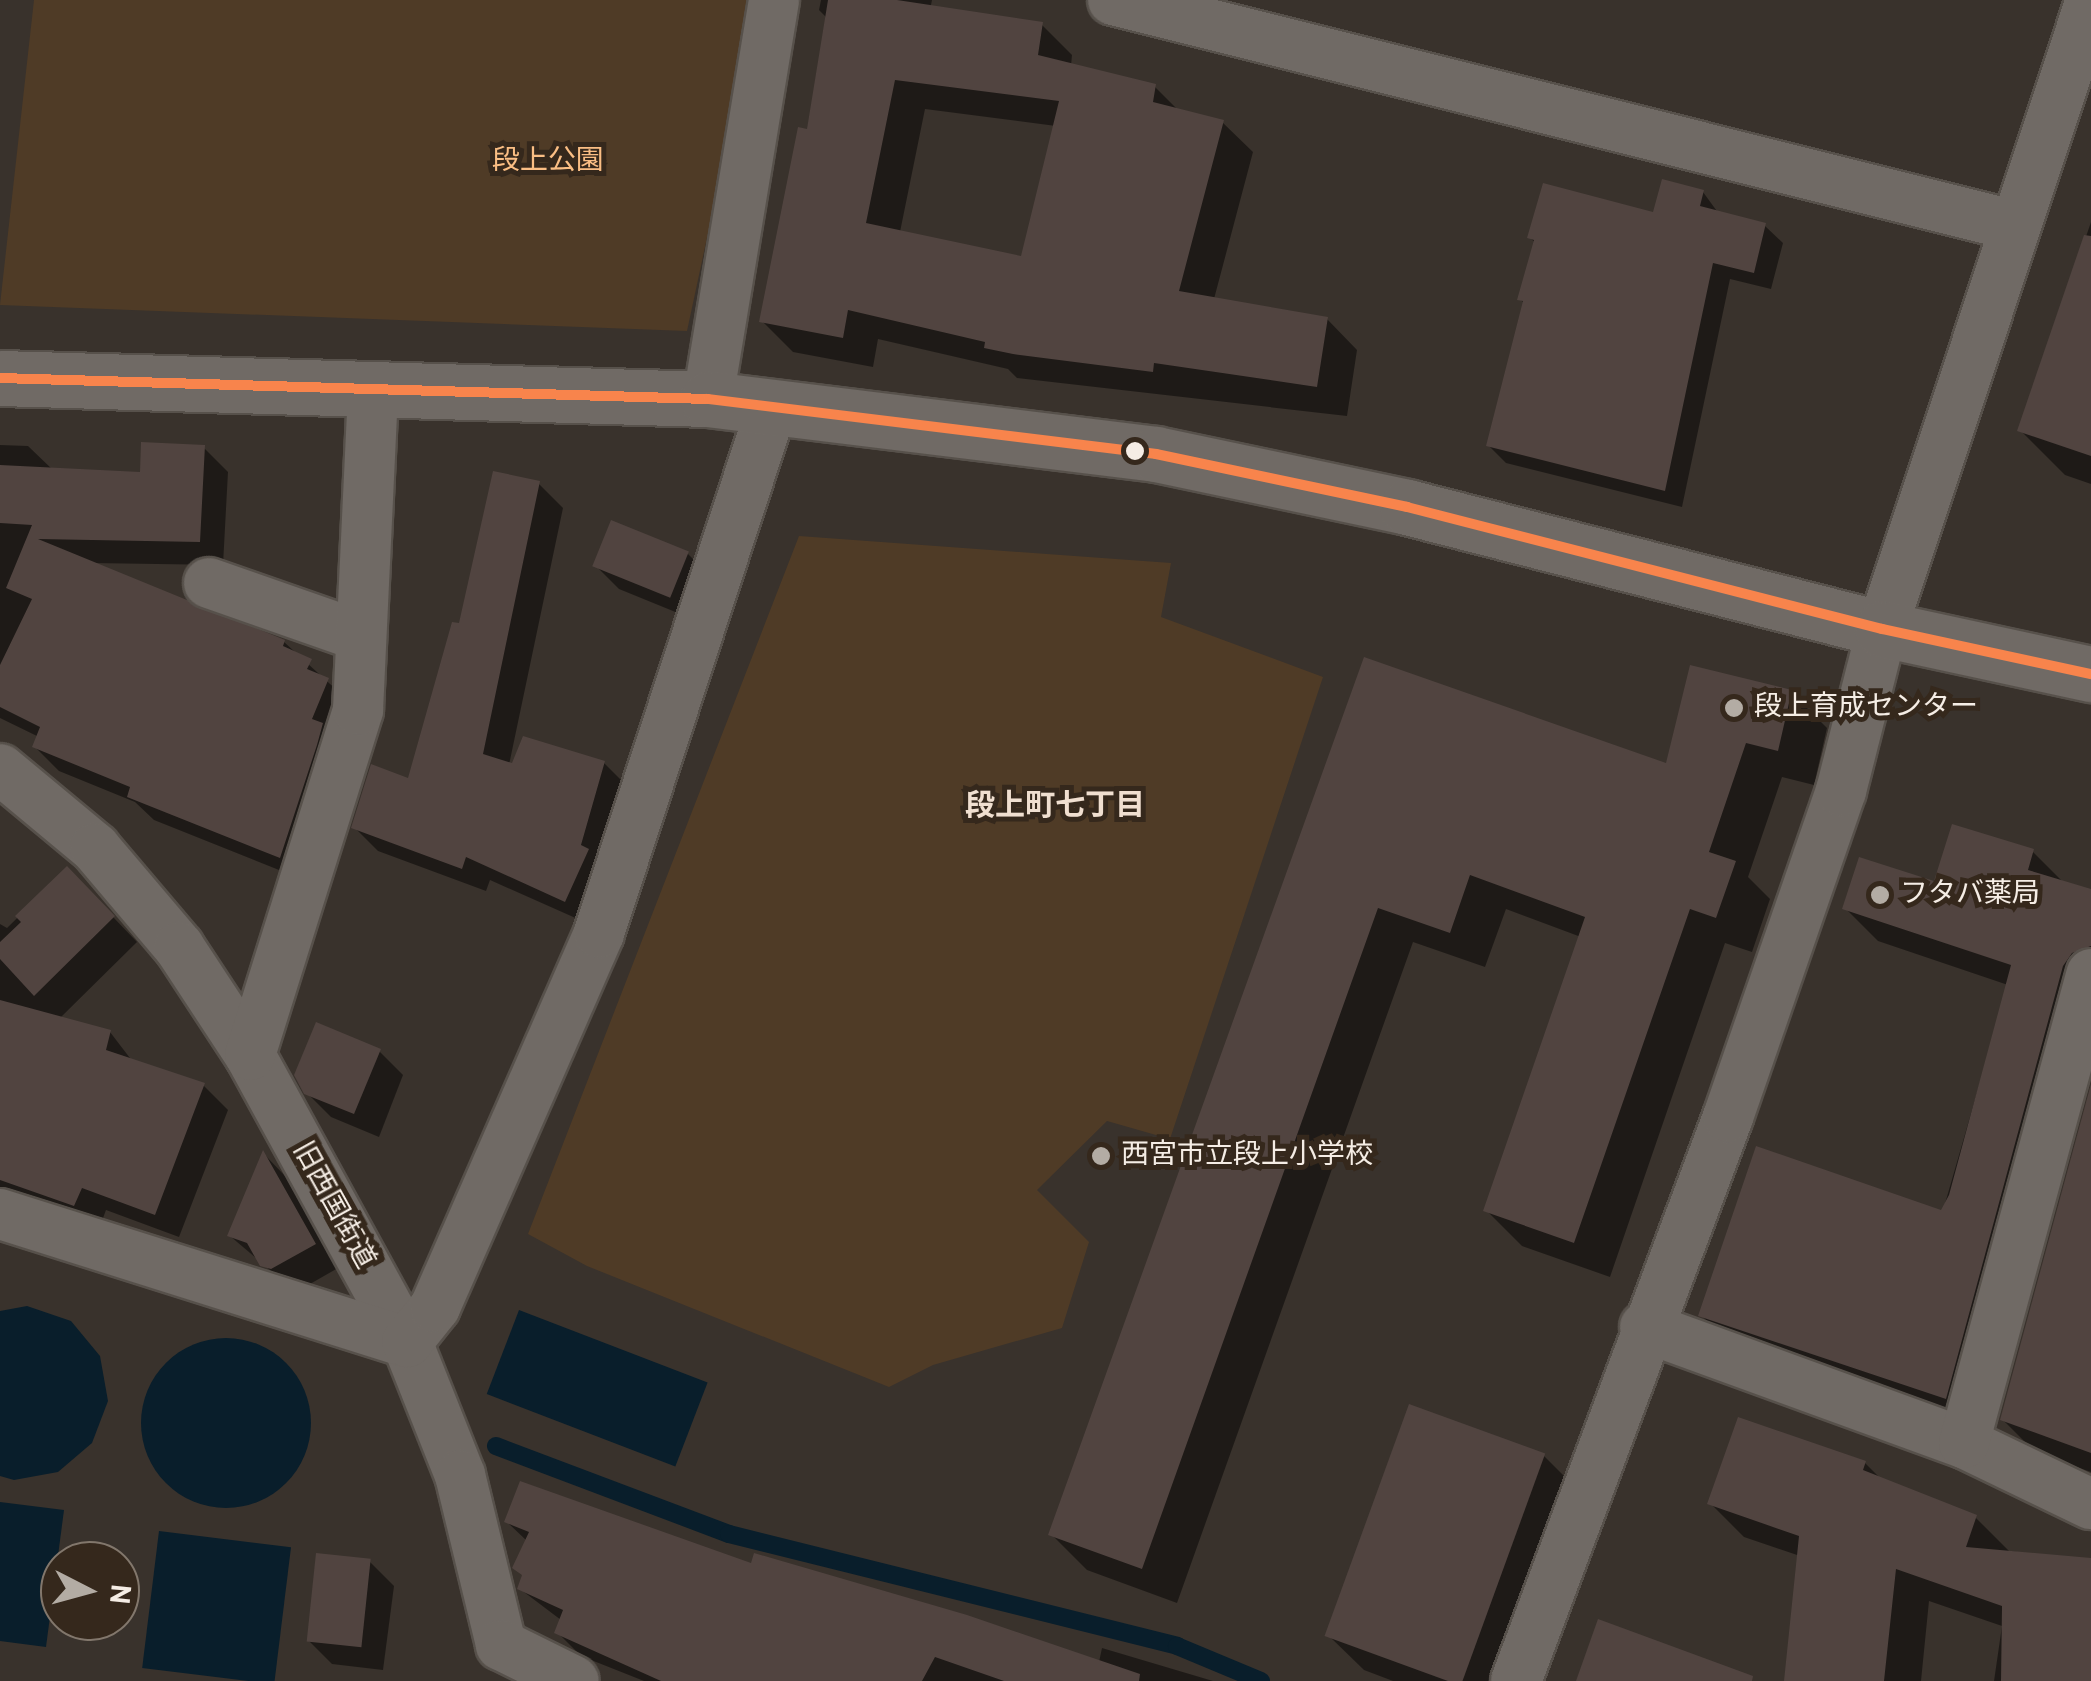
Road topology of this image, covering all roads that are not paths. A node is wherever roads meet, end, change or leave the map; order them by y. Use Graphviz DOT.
graph roads {
  1 [pos="774,0"];
  2 [pos="1113,0"];
  3 [pos="2091,0"];
  4 [pos="2012,225"];
  5 [pos="0,378"];
  6 [pos="373,388"];
  7 [pos="708,399"];
  8 [pos="772,407"];
  9 [pos="209,583"];
  10 [pos="1882,629"];
  11 [pos="360,636"];
  12 [pos="2091,674"];
  13 [pos="0,769"];
  14 [pos="2091,974"];
  15 [pos="250,1055"];
  16 [pos="0,1214"];
  17 [pos="1645,1327"];
  18 [pos="407,1342"];
  19 [pos="1964,1443"];
  20 [pos="2091,1504"];
  21 [pos="574,1681"];
  22 [pos="1516,1681"];
  1 -- 7 [label="street"];
  2 -- 4 [label="street"];
  3 -- 4 [label="street"];
  4 -- 10 [label="street"];
  5 -- 6 [label="street"];
  6 -- 7 [label="street"];
  6 -- 11 [label="street"];
  7 -- 8 [label="street"];
  8 -- 10 [label="street"];
  8 -- 18 [label="street"];
  9 -- 11 [label="street"];
  10 -- 12 [label="street"];
  10 -- 17 [label="street"];
  11 -- 15 [label="street"];
  13 -- 15 [label="street, 旧西国街道"];
  14 -- 19 [label="street"];
  15 -- 18 [label="street, 旧西国街道"];
  16 -- 18 [label="street"];
  17 -- 19 [label="street"];
  17 -- 22 [label="street"];
  18 -- 21 [label="street, 旧西国街道"];
  19 -- 20 [label="street"];
}
